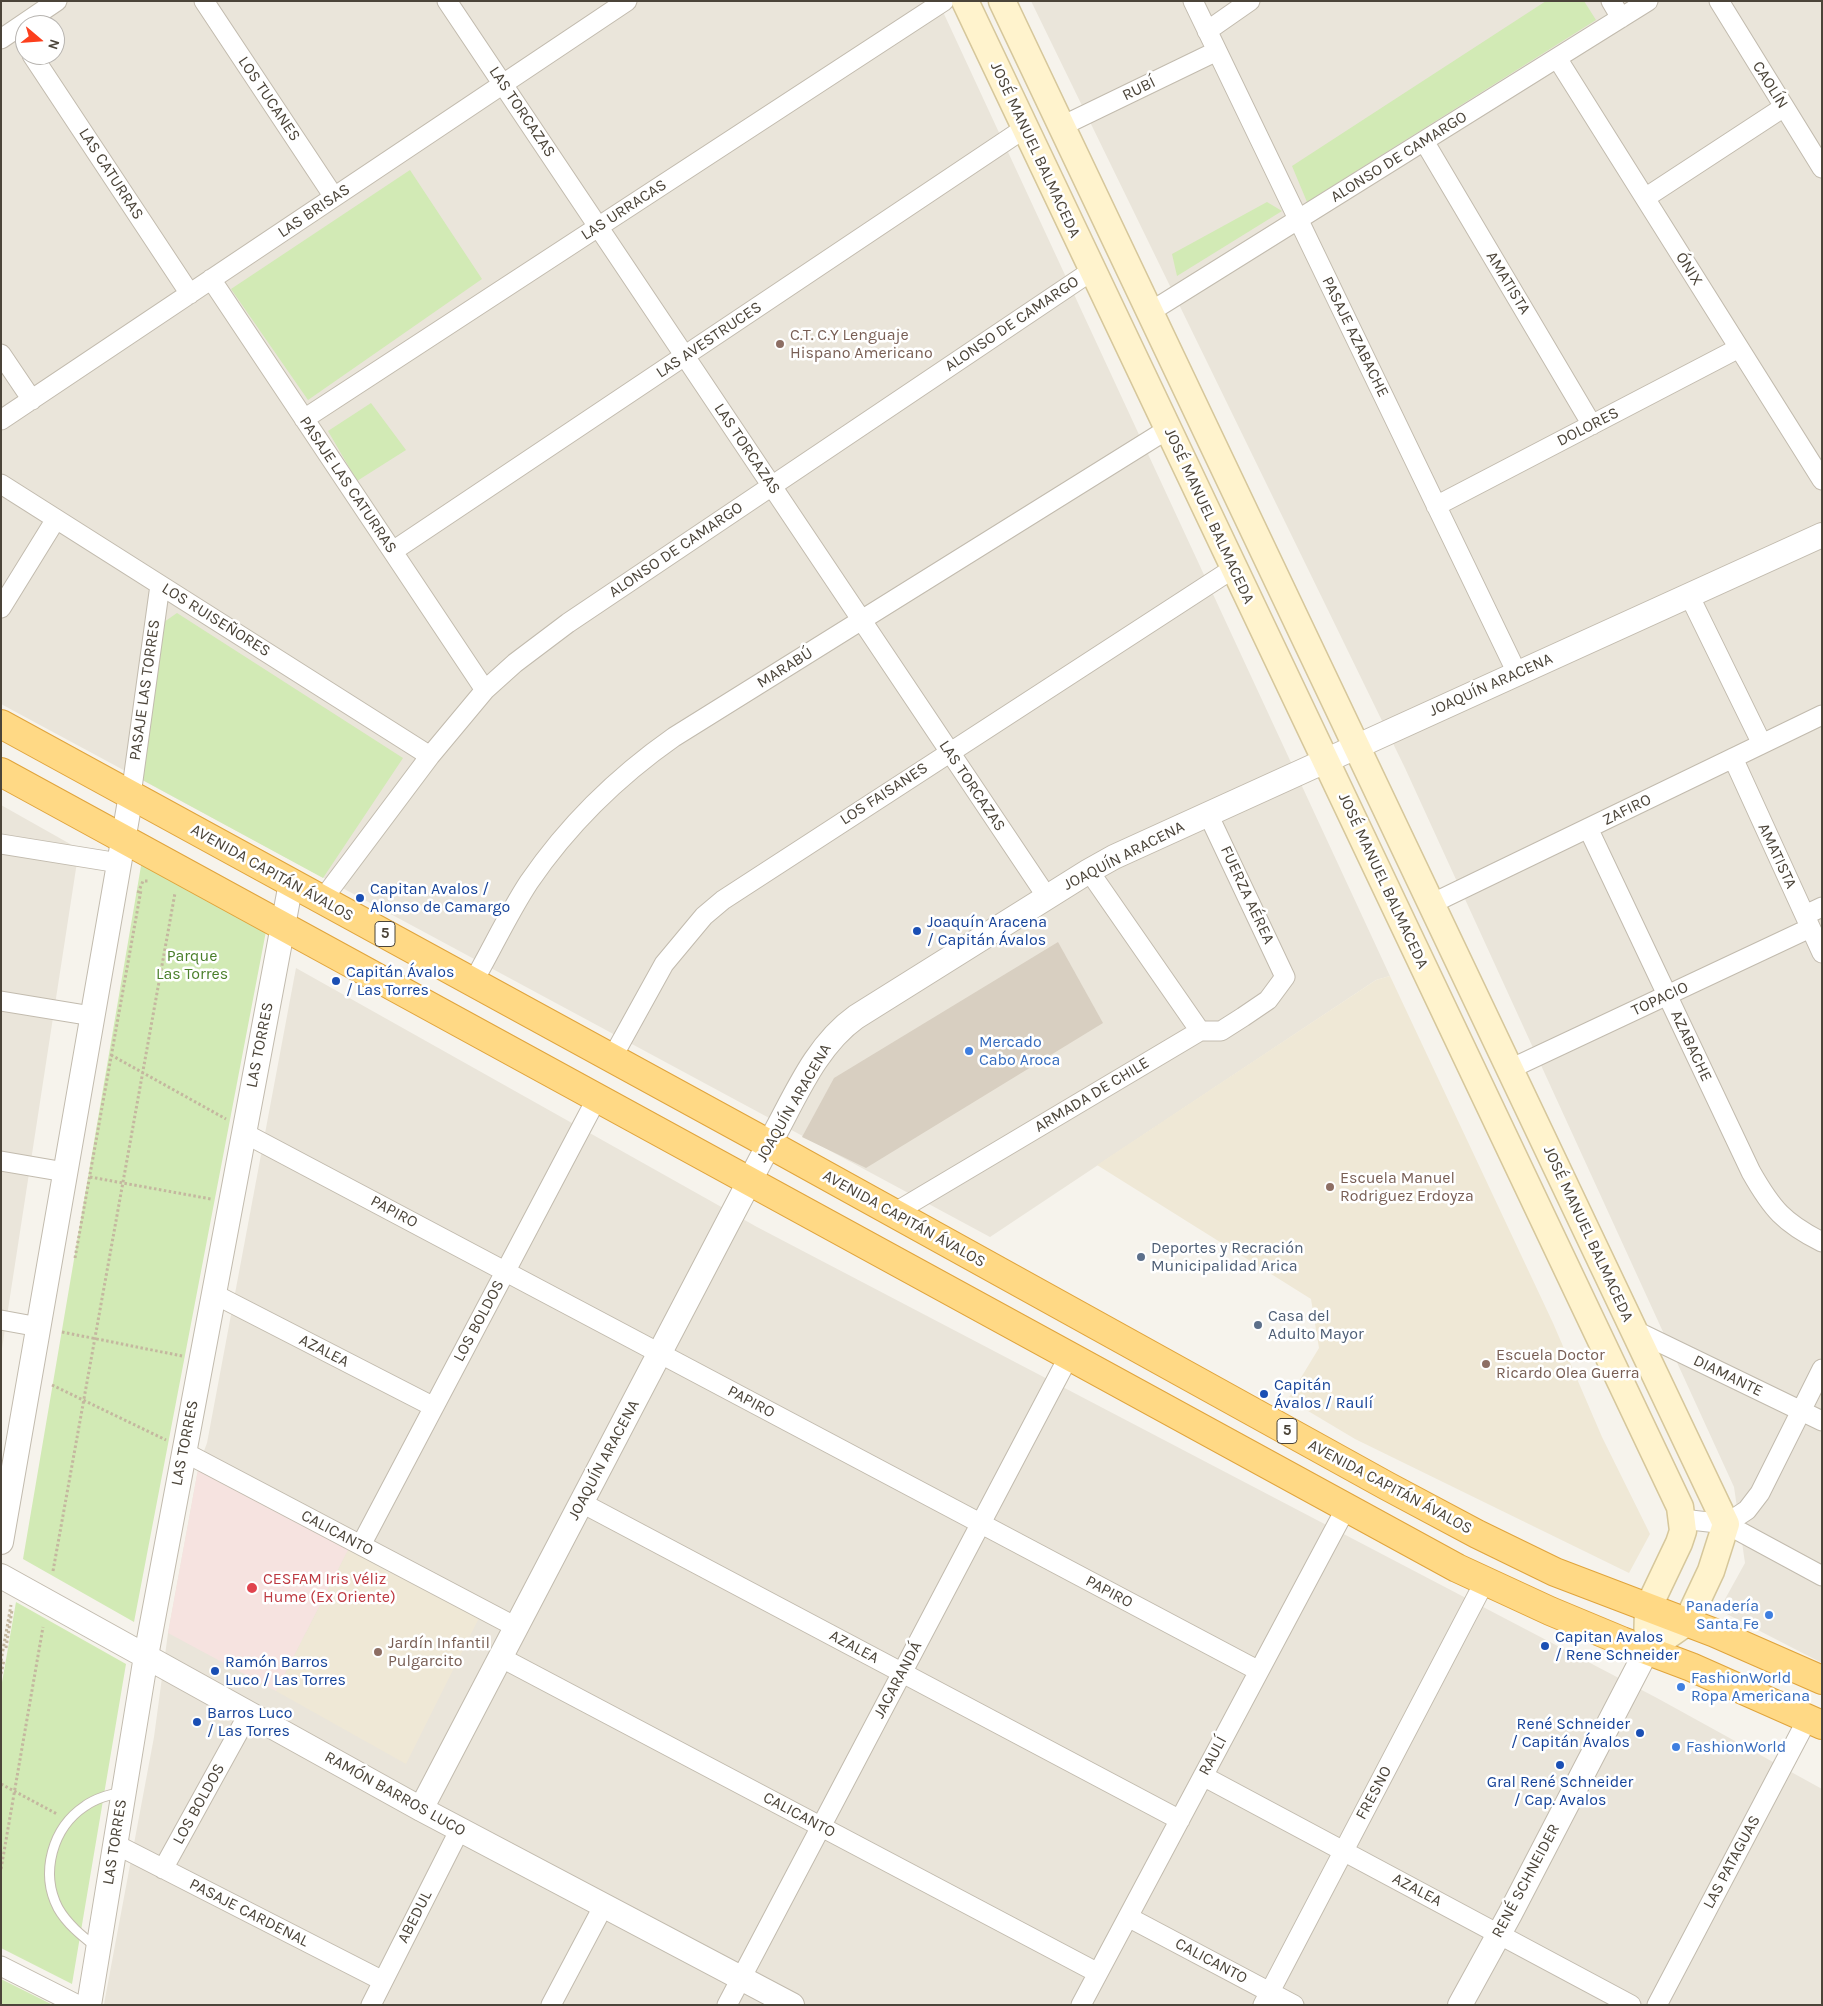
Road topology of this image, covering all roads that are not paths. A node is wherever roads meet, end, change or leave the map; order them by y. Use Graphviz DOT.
graph roads {
  1 [pos="57,1"];
  2 [pos="204,1"];
  3 [pos="448,1"];
  4 [pos="627,1"];
  5 [pos="944,1"];
  6 [pos="965,1"];
  7 [pos="1002,1"];
  8 [pos="1192,1"];
  9 [pos="1250,1"];
  10 [pos="1611,1"];
  11 [pos="1648,1"];
  12 [pos="1719,1"];
  13 [pos="1622,18"];
  14 [pos="1207,31"];
  15 [pos="14,38"];
  16 [pos="1217,52"];
  17 [pos="1557,58"];
  18 [pos="39,65"];
  19 [pos="503,84"];
  20 [pos="1784,106"];
  21 [pos="1062,126"];
  22 [pos="1025,128"];
  23 [pos="1424,141"];
  24 [pos="1822,168"];
  25 [pos="334,197"];
  26 [pos="1645,198"];
  27 [pos="1298,219"];
  28 [pos="599,227"];
  29 [pos="1092,270"];
  30 [pos="211,279"];
  31 [pos="190,294"];
  32 [pos="1150,312"];
  33 [pos="1739,348"];
  34 [pos="1,354"];
  35 [pos="685,356"];
  36 [pos="32,400"];
  37 [pos="304,419"];
  38 [pos="1,420"];
  39 [pos="1592,425"];
  40 [pos="1168,429"];
  41 [pos="1822,480"];
  42 [pos="1,484"];
  43 [pos="772,485"];
  44 [pos="1436,506"];
  45 [pos="56,519"];
  46 [pos="1822,535"];
  47 [pos="392,551"];
  48 [pos="1234,568"];
  49 [pos="160,585"];
  50 [pos="1689,595"];
  51 [pos="1,608"];
  52 [pos="861,620"];
  53 [pos="1517,673"];
  54 [pos="486,690"];
  55 [pos="1822,715"];
  56 [pos="1,724"];
  57 [pos="1762,744"];
  58 [pos="1356,746"];
  59 [pos="949,751"];
  60 [pos="430,756"];
  61 [pos="1733,758"];
  62 [pos="1326,760"];
  63 [pos="1,772"];
  64 [pos="131,796"];
  65 [pos="1208,814"];
  66 [pos="1588,828"];
  67 [pos="1,844"];
  68 [pos="121,851"];
  69 [pos="1089,871"];
  70 [pos="291,882"];
  71 [pos="1047,897"];
  72 [pos="322,900"];
  73 [pos="1431,904"];
  74 [pos="1822,906"];
  75 [pos="1808,922"];
  76 [pos="282,926"];
  77 [pos="1822,953"];
  78 [pos="1285,976"];
  79 [pos="473,982"];
  80 [pos="1667,995"];
  81 [pos="1,1001"];
  82 [pos="92,1016"];
  83 [pos="1200,1031"];
  84 [pos="612,1058"];
  85 [pos="1510,1070"];
  86 [pos="598,1098"];
  87 [pos="235,1126"];
  88 [pos="770,1144"];
  89 [pos="1,1160"];
  90 [pos="66,1172"];
  91 [pos="750,1181"];
  92 [pos="894,1213"];
  93 [pos="1822,1242"];
  94 [pos="506,1271"];
  95 [pos="214,1294"];
  96 [pos="1,1320"];
  97 [pos="39,1327"];
  98 [pos="1634,1330"];
  99 [pos="660,1353"];
  100 [pos="1069,1356"];
  101 [pos="1822,1369"];
  102 [pos="434,1407"];
  103 [pos="1801,1411"];
  104 [pos="1822,1421"];
  105 [pos="175,1446"];
  106 [pos="582,1503"];
  107 [pos="1346,1508"];
  108 [pos="1682,1519"];
  109 [pos="981,1524"];
  110 [pos="1726,1524"];
  111 [pos="1,1542"];
  112 [pos="361,1545"];
  113 [pos="1,1576"];
  114 [pos="1822,1576"];
  115 [pos="1485,1582"];
  116 [pos="1648,1608"];
  117 [pos="1687,1622"];
  118 [pos="516,1627"];
  119 [pos="1647,1650"];
  120 [pos="146,1656"];
  121 [pos="500,1657"];
  122 [pos="1259,1671"];
  123 [pos="902,1673"];
  124 [pos="1822,1680"];
  125 [pos="249,1713"];
  126 [pos="1815,1722"];
  127 [pos="1203,1776"];
  128 [pos="124,1791"];
  129 [pos="421,1809"];
  130 [pos="1180,1820"];
  131 [pos="821,1826"];
  132 [pos="460,1829"];
  133 [pos="115,1844"];
  134 [pos="1343,1851"];
  135 [pos="163,1869"];
  136 [pos="604,1905"];
  137 [pos="1128,1917"];
  138 [pos="1498,1935"];
  139 [pos="98,1948"];
  140 [pos="1,1966"];
  141 [pos="1098,1973"];
  142 [pos="742,1978"];
  143 [pos="383,1981"];
  144 [pos="1266,1998"];
  145 [pos="78,2005"];
  146 [pos="89,2005"];
  147 [pos="371,2005"];
  148 [pos="551,2005"];
  149 [pos="728,2005"];
  150 [pos="792,2005"];
  151 [pos="1081,2005"];
  152 [pos="1294,2005"];
  153 [pos="1460,2005"];
  154 [pos="1631,2005"];
  155 [pos="1656,2005"];
  1 -- 15 [label="street"];
  2 -- 25 [label="street, LOS TUCANES"];
  3 -- 19 [label="street, LAS TORCAZAS"];
  4 -- 19 [label="street, LAS BRISAS"];
  5 -- 28 [label="street, LAS URRACAS"];
  6 -- 22 [label="main road, JOSÉ MANUEL BALMACEDA"];
  7 -- 21 [label="main road, JOSÉ MANUEL BALMACEDA"];
  8 -- 14 [label="street, PASAJE AZABACHE"];
  9 -- 14 [label="street"];
  10 -- 13 [label="street"];
  11 -- 13 [label="street, ALONSO DE CAMARGO"];
  12 -- 20 [label="street, CAOLÍN"];
  13 -- 17 [label="street, ALONSO DE CAMARGO"];
  14 -- 16 [label="street, PASAJE AZABACHE"];
  16 -- 21 [label="street, RUBÍ"];
  16 -- 27 [label="street, PASAJE AZABACHE"];
  17 -- 23 [label="street, ALONSO DE CAMARGO"];
  17 -- 26 [label="street, ÓNIX"];
  18 -- 31 [label="street, LAS CATURRAS"];
  19 -- 25 [label="street, LAS BRISAS"];
  19 -- 28 [label="street, LAS TORCAZAS"];
  20 -- 24 [label="street, CAOLÍN"];
  20 -- 26 [label="street"];
  21 -- 32 [label="main road, JOSÉ MANUEL BALMACEDA"];
  22 -- 29 [label="main road, JOSÉ MANUEL BALMACEDA"];
  22 -- 35 [label="street, LAS AVESTRUCES"];
  23 -- 27 [label="street, ALONSO DE CAMARGO"];
  23 -- 39 [label="street, AMATISTA"];
  25 -- 30 [label="street, LAS BRISAS"];
  26 -- 33 [label="street, ÓNIX"];
  27 -- 32 [label="street, ALONSO DE CAMARGO"];
  27 -- 44 [label="street, PASAJE AZABACHE"];
  28 -- 35 [label="street, LAS TORCAZAS"];
  28 -- 37 [label="street, LAS URRACAS"];
  29 -- 40 [label="main road, JOSÉ MANUEL BALMACEDA"];
  29 -- 43 [label="street, ALONSO DE CAMARGO"];
  30 -- 31 [label="street, LAS BRISAS"];
  30 -- 37 [label="street, PASAJE LAS CATURRAS"];
  31 -- 36 [label="street, LAS BRISAS"];
  32 -- 58 [label="main road, JOSÉ MANUEL BALMACEDA"];
  33 -- 39 [label="street, DOLORES"];
  33 -- 41 [label="street, ÓNIX"];
  34 -- 36 [label="street"];
  35 -- 43 [label="street, LAS TORCAZAS"];
  35 -- 47 [label="street, LAS AVESTRUCES"];
  36 -- 38 [label="street, LAS BRISAS"];
  37 -- 47 [label="street, PASAJE LAS CATURRAS"];
  39 -- 44 [label="street, DOLORES"];
  40 -- 48 [label="main road, JOSÉ MANUEL BALMACEDA"];
  40 -- 52 [label="street, MARABÚ"];
  42 -- 45 [label="street, LOS RUISEÑORES"];
  43 -- 52 [label="street, LAS TORCAZAS"];
  43 -- 54 [label="street, ALONSO DE CAMARGO"];
  44 -- 53 [label="street, PASAJE AZABACHE"];
  45 -- 49 [label="street, LOS RUISEÑORES"];
  45 -- 51 [label="street"];
  46 -- 50 [label="street, JOAQUÍN ARACENA"];
  47 -- 54 [label="street, PASAJE LAS CATURRAS"];
  48 -- 59 [label="street, LOS FAISANES"];
  48 -- 62 [label="main road, JOSÉ MANUEL BALMACEDA"];
  49 -- 60 [label="street, LOS RUISEÑORES"];
  49 -- 64 [label="street, PASAJE LAS TORRES"];
  50 -- 53 [label="street, JOAQUÍN ARACENA"];
  50 -- 57 [label="street"];
  52 -- 59 [label="street, LAS TORCAZAS"];
  52 -- 79 [label="street, MARABÚ"];
  53 -- 58 [label="street, JOAQUÍN ARACENA"];
  54 -- 60 [label="street, ALONSO DE CAMARGO"];
  55 -- 57 [label="street, ZAFIRO"];
  56 -- 64 [label="highway, AVENIDA CAPITÁN ÁVALOS / 5"];
  57 -- 61 [label="street, ZAFIRO"];
  58 -- 62 [label="street, JOAQUÍN ARACENA"];
  58 -- 73 [label="main road, JOSÉ MANUEL BALMACEDA"];
  59 -- 71 [label="street, LAS TORCAZAS"];
  59 -- 84 [label="street, LOS FAISANES"];
  60 -- 72 [label="street, ALONSO DE CAMARGO"];
  61 -- 66 [label="street, ZAFIRO"];
  61 -- 75 [label="street, AMATISTA"];
  62 -- 65 [label="street, JOAQUÍN ARACENA"];
  62 -- 108 [label="main road, JOSÉ MANUEL BALMACEDA"];
  63 -- 68 [label="highway, 5"];
  64 -- 68 [label="street"];
  64 -- 70 [label="highway, AVENIDA CAPITÁN ÁVALOS / 5"];
  65 -- 69 [label="street, JOAQUÍN ARACENA"];
  65 -- 78 [label="street, FUERZA AÉREA"];
  66 -- 73 [label="street, ZAFIRO"];
  66 -- 80 [label="street, AZABACHE"];
  67 -- 68 [label="street"];
  68 -- 76 [label="highway, 5"];
  68 -- 82 [label="street"];
  69 -- 71 [label="street, JOAQUÍN ARACENA"];
  69 -- 83 [label="street"];
  70 -- 72 [label="highway, AVENIDA CAPITÁN ÁVALOS / 5"];
  70 -- 76 [label="street, LAS TORRES"];
  71 -- 88 [label="street, JOAQUÍN ARACENA"];
  72 -- 79 [label="highway, AVENIDA CAPITÁN ÁVALOS / 5"];
  73 -- 85 [label="main road, JOSÉ MANUEL BALMACEDA"];
  74 -- 75 [label="street, TOPACIO"];
  75 -- 77 [label="street, AMATISTA"];
  75 -- 80 [label="street, TOPACIO"];
  76 -- 86 [label="highway, 5"];
  76 -- 87 [label="street, LAS TORRES"];
  78 -- 83 [label="street, ARMADA DE CHILE"];
  79 -- 84 [label="highway, AVENIDA CAPITÁN ÁVALOS / 5"];
  80 -- 85 [label="street, TOPACIO"];
  80 -- 93 [label="street, AZABACHE"];
  81 -- 82 [label="street"];
  82 -- 90 [label="street"];
  83 -- 92 [label="street, ARMADA DE CHILE"];
  84 -- 88 [label="highway, AVENIDA CAPITÁN ÁVALOS / 5"];
  85 -- 98 [label="main road, JOSÉ MANUEL BALMACEDA"];
  86 -- 91 [label="highway, 5"];
  86 -- 94 [label="street, LOS BOLDOS"];
  87 -- 94 [label="street, PAPIRO"];
  87 -- 95 [label="street, LAS TORRES"];
  88 -- 91 [label="street, JOAQUÍN ARACENA"];
  88 -- 92 [label="highway, AVENIDA CAPITÁN ÁVALOS / 5"];
  89 -- 90 [label="street"];
  90 -- 97 [label="street"];
  91 -- 99 [label="street, JOAQUÍN ARACENA"];
  91 -- 100 [label="highway, 5"];
  92 -- 116 [label="highway, AVENIDA CAPITÁN ÁVALOS / 5"];
  94 -- 99 [label="street, PAPIRO"];
  94 -- 102 [label="street, LOS BOLDOS"];
  95 -- 102 [label="street, AZALEA"];
  95 -- 105 [label="street, LAS TORRES"];
  96 -- 97 [label="street"];
  97 -- 111 [label="street"];
  98 -- 103 [label="street, DIAMANTE"];
  98 -- 110 [label="main road, JOSÉ MANUEL BALMACEDA"];
  99 -- 106 [label="street, JOAQUÍN ARACENA"];
  99 -- 109 [label="street, PAPIRO"];
  100 -- 107 [label="highway, 5"];
  100 -- 109 [label="street, JACARANDÁ"];
  101 -- 103 [label="street"];
  102 -- 112 [label="street, LOS BOLDOS"];
  103 -- 104 [label="street, DIAMANTE"];
  103 -- 110 [label="street"];
  105 -- 112 [label="street, CALICANTO"];
  105 -- 120 [label="street, LAS TORRES"];
  106 -- 118 [label="street, JOAQUÍN ARACENA"];
  106 -- 123 [label="street, AZALEA"];
  107 -- 115 [label="highway, 5"];
  107 -- 122 [label="street, RAULÍ"];
  108 -- 110 [label="street"];
  108 -- 116 [label="main road, JOSÉ MANUEL BALMACEDA"];
  109 -- 122 [label="street, PAPIRO"];
  109 -- 123 [label="street, JACARANDÁ"];
  110 -- 114 [label="street"];
  110 -- 117 [label="main road"];
  112 -- 118 [label="street, CALICANTO"];
  113 -- 120 [label="street, RAMÓN BARROS LUCO"];
  115 -- 119 [label="highway, 5"];
  115 -- 134 [label="street, FRESNO"];
  116 -- 117 [label="highway, AVENIDA CAPITÁN ÁVALOS / 5"];
  116 -- 119 [label="main road, JOSÉ MANUEL BALMACEDA"];
  117 -- 119 [label="main road"];
  117 -- 124 [label="highway, AVENIDA CAPITÁN ÁVALOS / 5"];
  118 -- 121 [label="street, JOAQUÍN ARACENA"];
  119 -- 126 [label="highway, 5"];
  119 -- 138 [label="street, RENÉ SCHNEIDER"];
  120 -- 125 [label="street, RAMÓN BARROS LUCO"];
  120 -- 128 [label="street, LAS TORRES"];
  121 -- 129 [label="street, JOAQUÍN ARACENA"];
  121 -- 131 [label="street, CALICANTO"];
  122 -- 127 [label="street, RAULÍ"];
  123 -- 130 [label="street, AZALEA"];
  123 -- 131 [label="street, JACARANDÁ"];
  125 -- 129 [label="street, RAMÓN BARROS LUCO"];
  125 -- 135 [label="street, LOS BOLDOS"];
  126 -- 155 [label="street, LAS PATAGUAS"];
  127 -- 130 [label="street, RAULÍ"];
  127 -- 134 [label="street, AZALEA"];
  128 -- 133 [label="street, LAS TORRES"];
  128 -- 139 [label="lane"];
  129 -- 132 [label="street, RAMÓN BARROS LUCO"];
  130 -- 137 [label="street, RAULÍ"];
  131 -- 141 [label="street, CALICANTO"];
  131 -- 142 [label="street, JACARANDÁ"];
  132 -- 136 [label="street, RAMÓN BARROS LUCO"];
  132 -- 143 [label="street, ABEDUL"];
  133 -- 135 [label="street, PASAJE CARDENAL"];
  133 -- 139 [label="street, LAS TORRES"];
  134 -- 138 [label="street, AZALEA"];
  134 -- 144 [label="street, FRESNO"];
  135 -- 143 [label="street, PASAJE CARDENAL"];
  136 -- 142 [label="street, RAMÓN BARROS LUCO"];
  136 -- 148 [label="street"];
  137 -- 141 [label="street, RAULÍ"];
  137 -- 144 [label="street, CALICANTO"];
  138 -- 153 [label="street, RENÉ SCHNEIDER"];
  138 -- 154 [label="street, AZALEA"];
  139 -- 146 [label="street, LAS TORRES"];
  140 -- 145 [label="street"];
  141 -- 151 [label="street, RAULÍ"];
  142 -- 149 [label="street, JACARANDÁ"];
  142 -- 150 [label="street, RAMÓN BARROS LUCO"];
  143 -- 147 [label="street, ABEDUL"];
  144 -- 152 [label="street, CALICANTO"];
}
